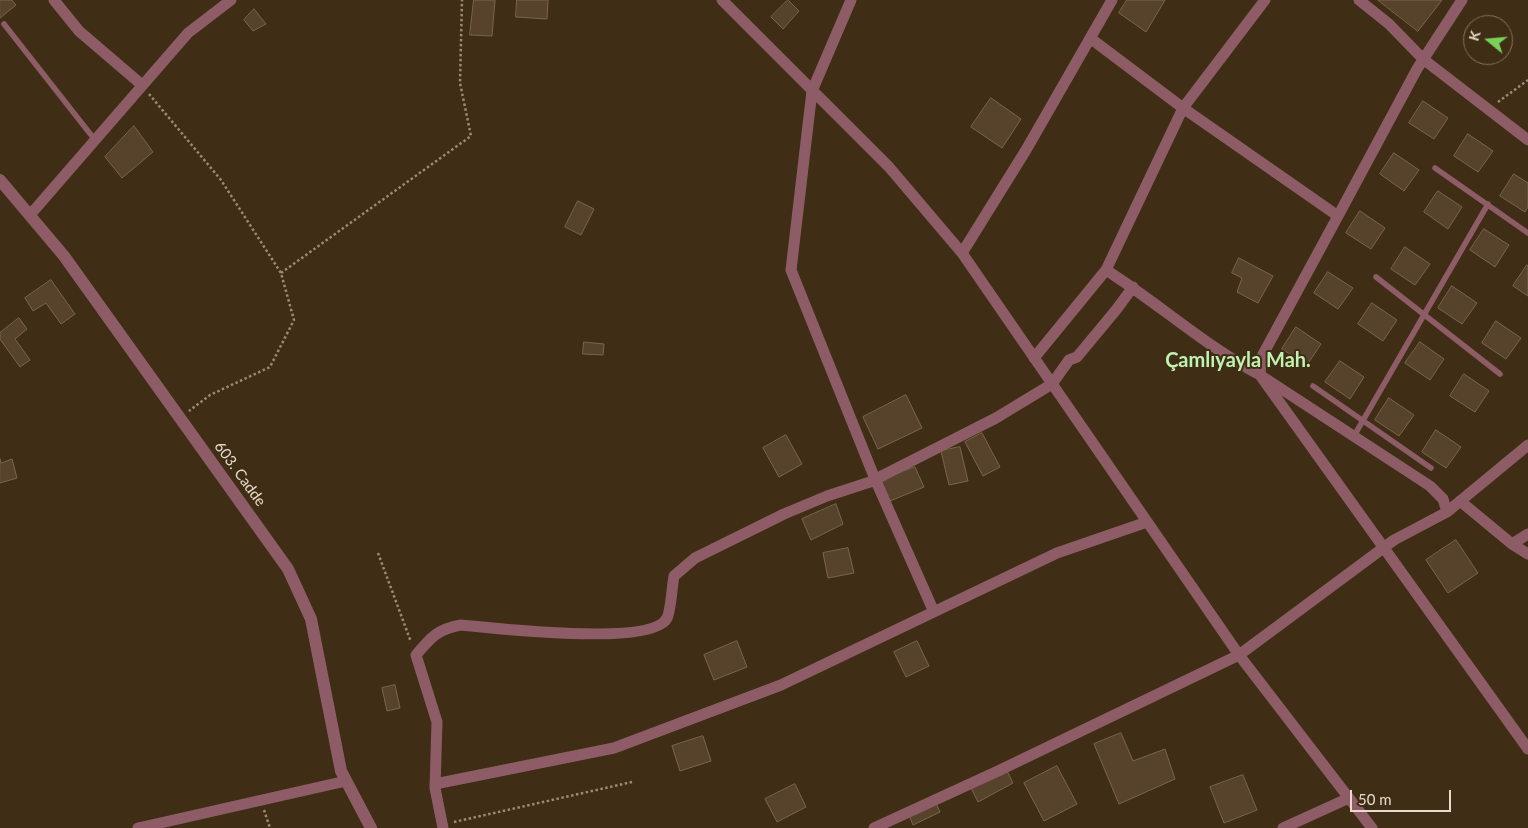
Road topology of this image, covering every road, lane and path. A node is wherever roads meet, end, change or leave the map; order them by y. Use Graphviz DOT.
graph roads {
  1 [pos="54,0"];
  2 [pos="231,0"];
  3 [pos="462,0"];
  4 [pos="722,0"];
  5 [pos="851,0"];
  6 [pos="1112,0"];
  7 [pos="1265,0"];
  8 [pos="1359,0"];
  9 [pos="1462,0"];
  10 [pos="4,24"];
  11 [pos="1090,38"];
  12 [pos="1423,60"];
  13 [pos="1528,80"];
  14 [pos="142,86"];
  15 [pos="812,91"];
  16 [pos="1183,108"];
  17 [pos="1489,109"];
  18 [pos="95,140"];
  19 [pos="1528,140"];
  20 [pos="1435,168"];
  21 [pos="0,180"];
  22 [pos="1488,204"];
  23 [pos="30,215"];
  24 [pos="1338,216"];
  25 [pos="1528,233"];
  26 [pos="962,253"];
  27 [pos="1106,270"];
  28 [pos="281,273"];
  29 [pos="1376,277"];
  30 [pos="1133,287"];
  31 [pos="1424,315"];
  32 [pos="1034,358"];
  33 [pos="1500,374"];
  34 [pos="1260,375"];
  35 [pos="1052,384"];
  36 [pos="1313,386"];
  37 [pos="179,418"];
  38 [pos="1363,421"];
  39 [pos="1354,436"];
  40 [pos="1528,445"];
  41 [pos="1431,468"];
  42 [pos="875,479"];
  43 [pos="1460,501"];
  44 [pos="1447,512"];
  45 [pos="1147,522"];
  46 [pos="1528,534"];
  47 [pos="1512,544"];
  48 [pos="1383,548"];
  49 [pos="378,553"];
  50 [pos="1528,554"];
  51 [pos="934,612"];
  52 [pos="416,655"];
  53 [pos="1239,655"];
  54 [pos="1528,749"];
  55 [pos="346,781"];
  56 [pos="632,782"];
  57 [pos="435,784"];
  58 [pos="1349,798"];
  59 [pos="261,801"];
  60 [pos="443,826"];
  61 [pos="138,828"];
  62 [pos="270,828"];
  63 [pos="371,828"];
  64 [pos="874,828"];
  65 [pos="1283,828"];
  66 [pos="1372,828"];
  1 -- 14 [label="street"];
  2 -- 14 [label="street"];
  3 -- 28 [label="path"];
  4 -- 15 [label="street"];
  5 -- 15 [label="street"];
  6 -- 11 [label="street"];
  7 -- 16 [label="street"];
  8 -- 12 [label="street"];
  9 -- 12 [label="street"];
  10 -- 18 [label="lane"];
  11 -- 16 [label="street"];
  11 -- 26 [label="street"];
  12 -- 17 [label="street"];
  12 -- 24 [label="street"];
  13 -- 17 [label="path"];
  14 -- 18 [label="street"];
  14 -- 28 [label="path"];
  15 -- 26 [label="street"];
  15 -- 42 [label="street"];
  16 -- 24 [label="street"];
  16 -- 27 [label="street"];
  17 -- 19 [label="street"];
  18 -- 23 [label="street"];
  20 -- 22 [label="lane"];
  21 -- 23 [label="street, 603. Cadde"];
  22 -- 25 [label="lane"];
  22 -- 31 [label="lane"];
  23 -- 37 [label="street, 603. Cadde"];
  24 -- 34 [label="street"];
  26 -- 32 [label="street"];
  27 -- 30 [label="street"];
  27 -- 32 [label="street"];
  28 -- 37 [label="path"];
  29 -- 31 [label="lane"];
  30 -- 34 [label="street"];
  30 -- 35 [label="street"];
  31 -- 33 [label="lane"];
  31 -- 38 [label="lane"];
  32 -- 35 [label="street"];
  34 -- 39 [label="street"];
  34 -- 48 [label="street"];
  35 -- 42 [label="street"];
  35 -- 45 [label="street"];
  36 -- 38 [label="lane"];
  37 -- 55 [label="street, 603. Cadde"];
  38 -- 39 [label="lane"];
  38 -- 41 [label="lane"];
  39 -- 44 [label="street"];
  40 -- 43 [label="street"];
  42 -- 51 [label="street"];
  42 -- 52 [label="street"];
  43 -- 44 [label="street"];
  43 -- 47 [label="street"];
  44 -- 48 [label="street"];
  45 -- 51 [label="street"];
  45 -- 53 [label="street"];
  46 -- 47 [label="street"];
  47 -- 50 [label="street"];
  48 -- 53 [label="street"];
  48 -- 54 [label="street"];
  49 -- 52 [label="path"];
  51 -- 57 [label="street"];
  52 -- 57 [label="street"];
  53 -- 58 [label="street"];
  53 -- 64 [label="street"];
  55 -- 59 [label="street"];
  55 -- 63 [label="street, 603. Cadde"];
  56 -- 60 [label="path"];
  57 -- 60 [label="street"];
  58 -- 65 [label="street"];
  58 -- 66 [label="street"];
  59 -- 61 [label="street"];
  59 -- 62 [label="path"];
}
